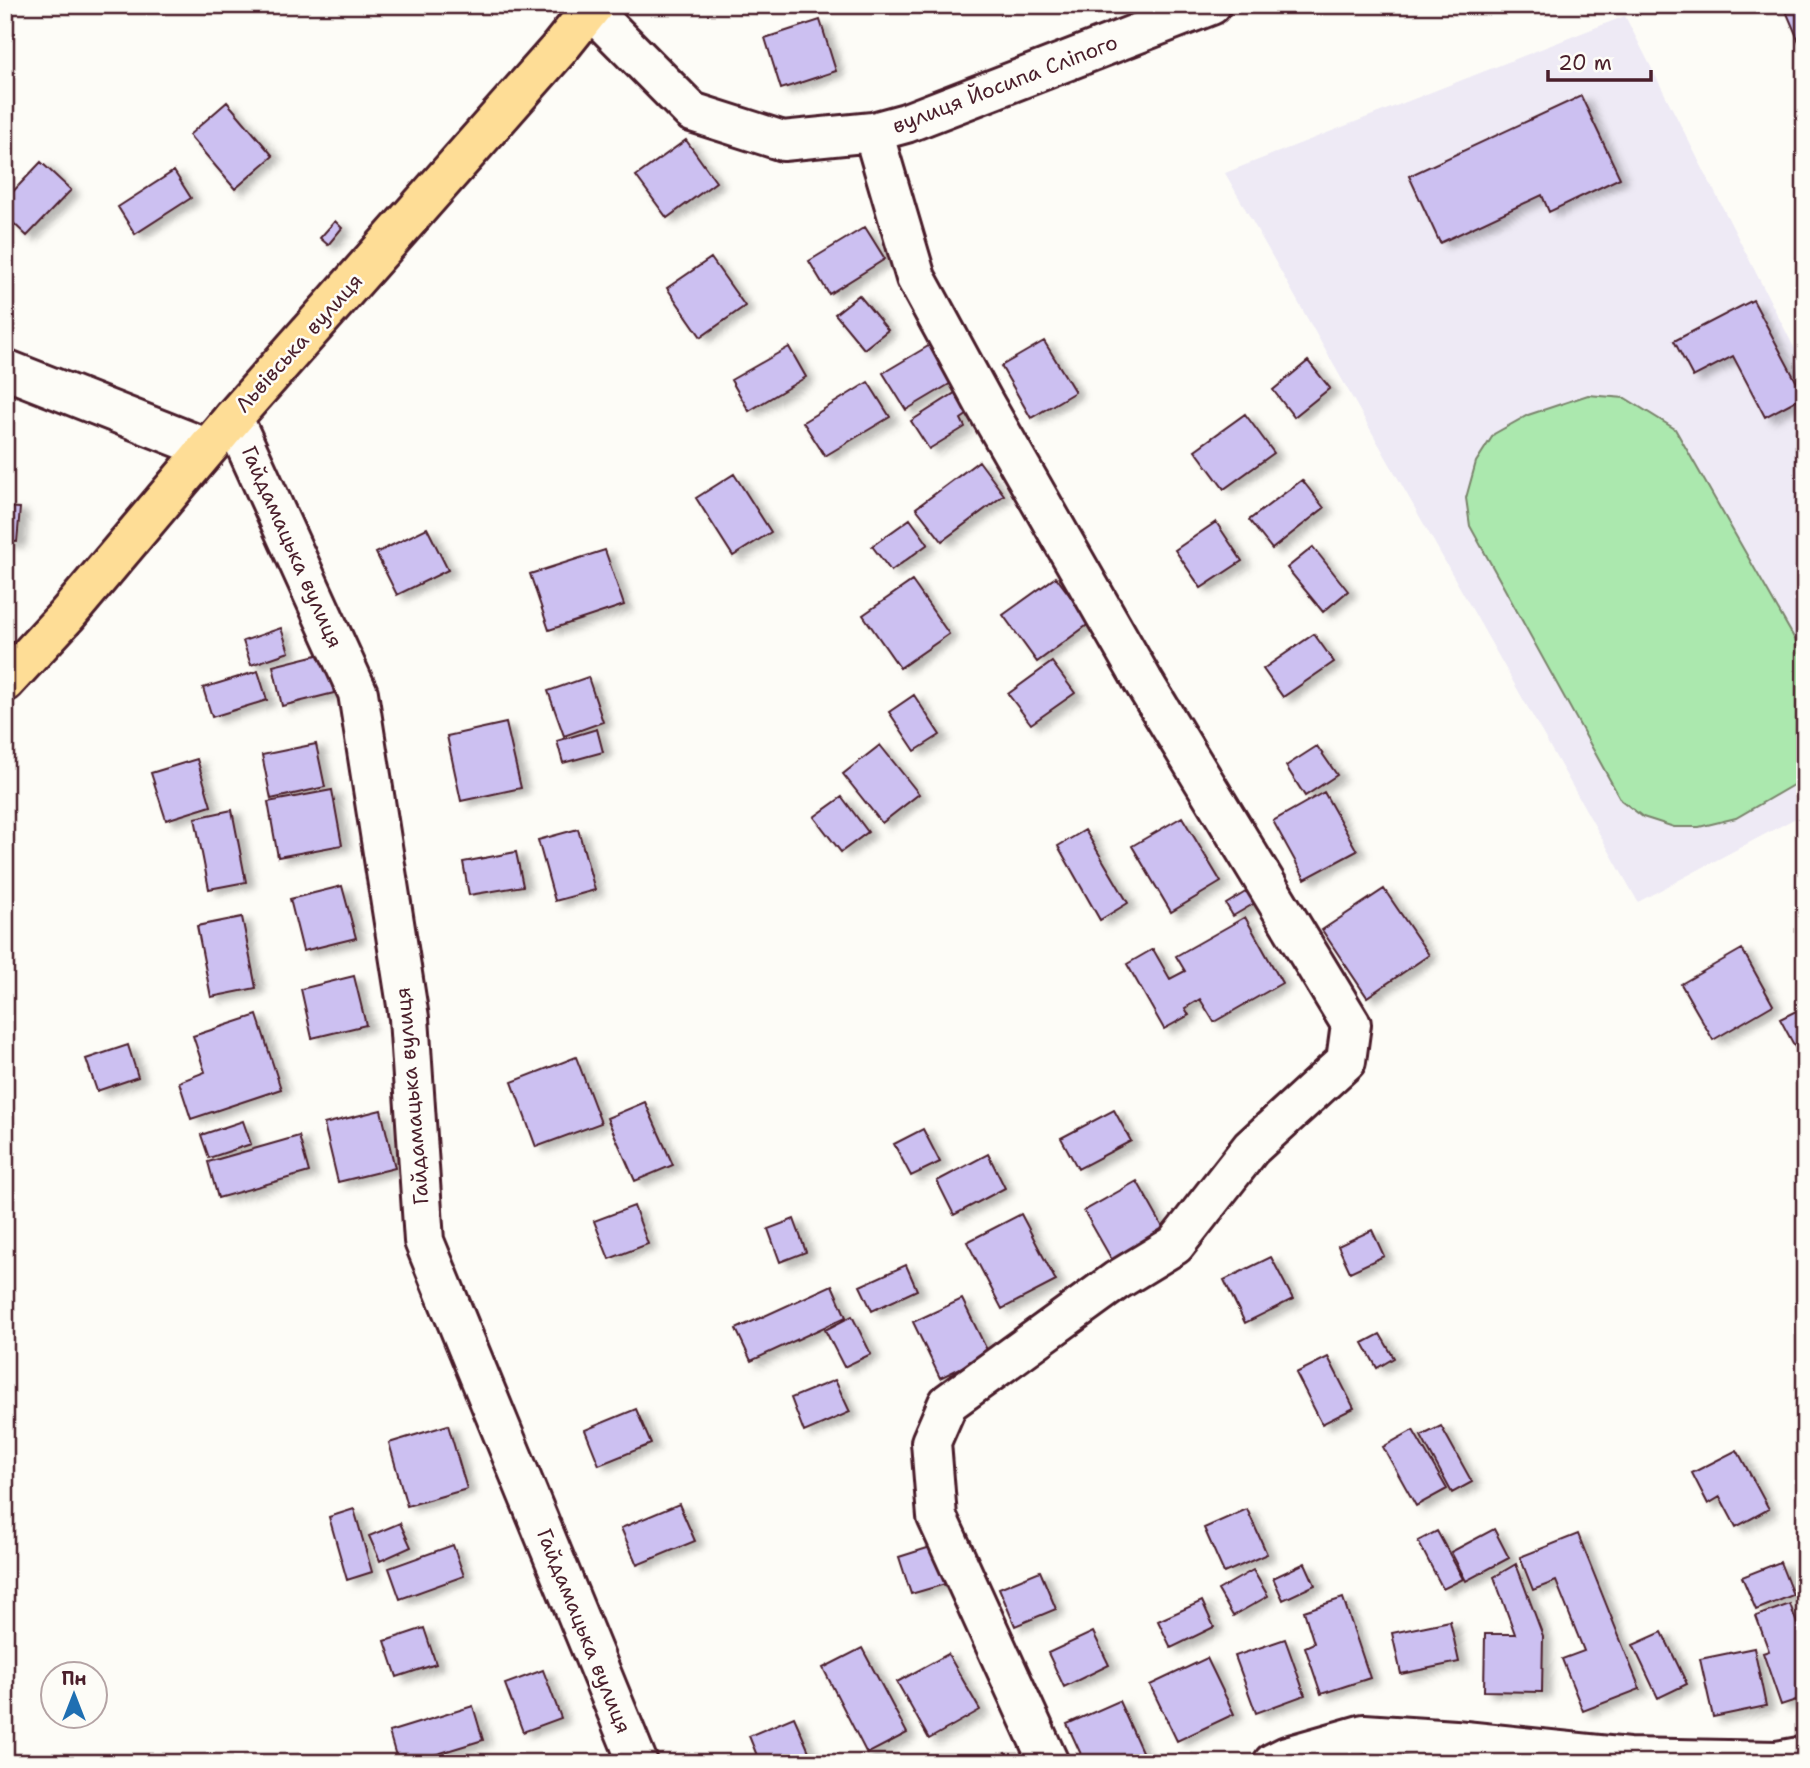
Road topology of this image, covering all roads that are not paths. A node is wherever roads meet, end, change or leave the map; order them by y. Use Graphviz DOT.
graph roads {
  1 [pos="1211,5"];
  2 [pos="592,7"];
  3 [pos="873,132"];
  4 [pos="5,369"];
  5 [pos="233,418"];
  6 [pos="206,448"];
  7 [pos="5,682"];
  8 [pos="1805,1756"];
  9 [pos="638,1763"];
  10 [pos="1049,1763"];
  11 [pos="1273,1763"];
  1 -- 3 [label="street, вулиця Йосипа Сліпого"];
  2 -- 3 [label="street, вулиця Йосипа Сліпого"];
  2 -- 5 [label="main road, Львівська вулиця"];
  3 -- 10 [label="street"];
  4 -- 6 [label="street"];
  5 -- 6 [label="main road, Львівська вулиця"];
  5 -- 9 [label="street, Гайдамацька вулиця"];
  6 -- 7 [label="main road, Львівська вулиця"];
  8 -- 11 [label="street"];
}
